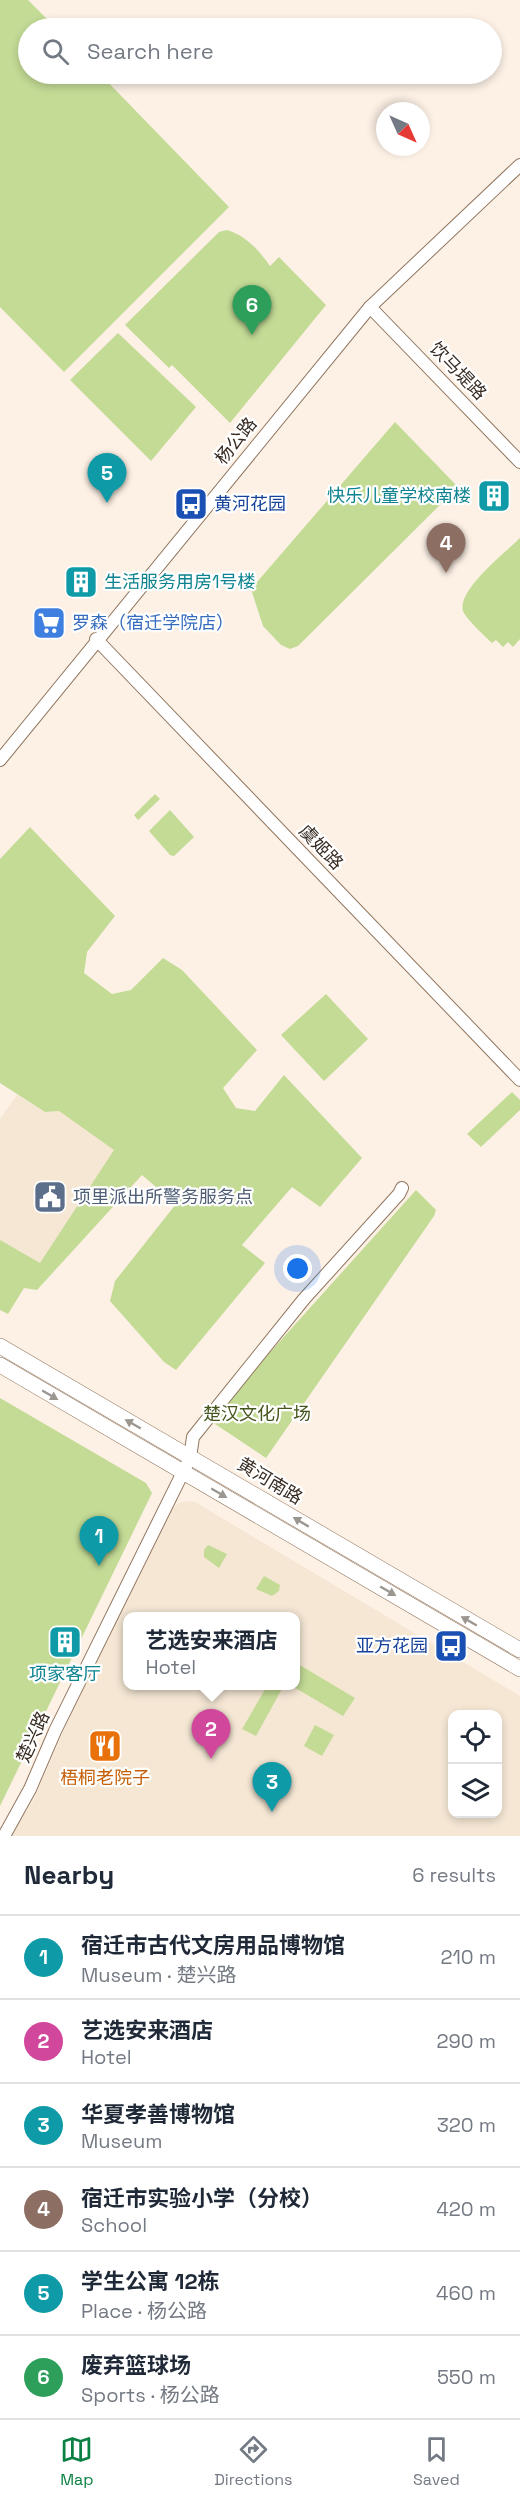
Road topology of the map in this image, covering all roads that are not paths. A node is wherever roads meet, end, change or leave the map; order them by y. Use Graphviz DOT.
graph roads {
  1 [pos="520,165"];
  2 [pos="370,307"];
  3 [pos="520,462"];
  4 [pos="96,639"];
  5 [pos="0,760"];
  6 [pos="520,1080"];
  7 [pos="402,1188"];
  8 [pos="0,1346"];
  9 [pos="0,1365"];
  10 [pos="190,1458"];
  11 [pos="183,1473"];
  12 [pos="520,1650"];
  13 [pos="520,1669"];
  14 [pos="4,1836"];
  1 -- 2 [label="street, 杨公路"];
  2 -- 3 [label="street, 饮马堤路"];
  2 -- 4 [label="street, 杨公路"];
  4 -- 5 [label="street, 杨公路"];
  4 -- 6 [label="street, 虞姬路"];
  7 -- 10 [label="street, 楚兴路"];
  10 -- 8 [label="main road, 黄河南路, one-way"];
  9 -- 11 [label="main road, 黄河南路, one-way"];
  10 -- 11 [label="street, 楚兴路"];
  12 -- 10 [label="main road, 黄河南路, one-way"];
  11 -- 13 [label="main road, 黄河南路, one-way"];
  11 -- 14 [label="street, 楚兴路"];
}
